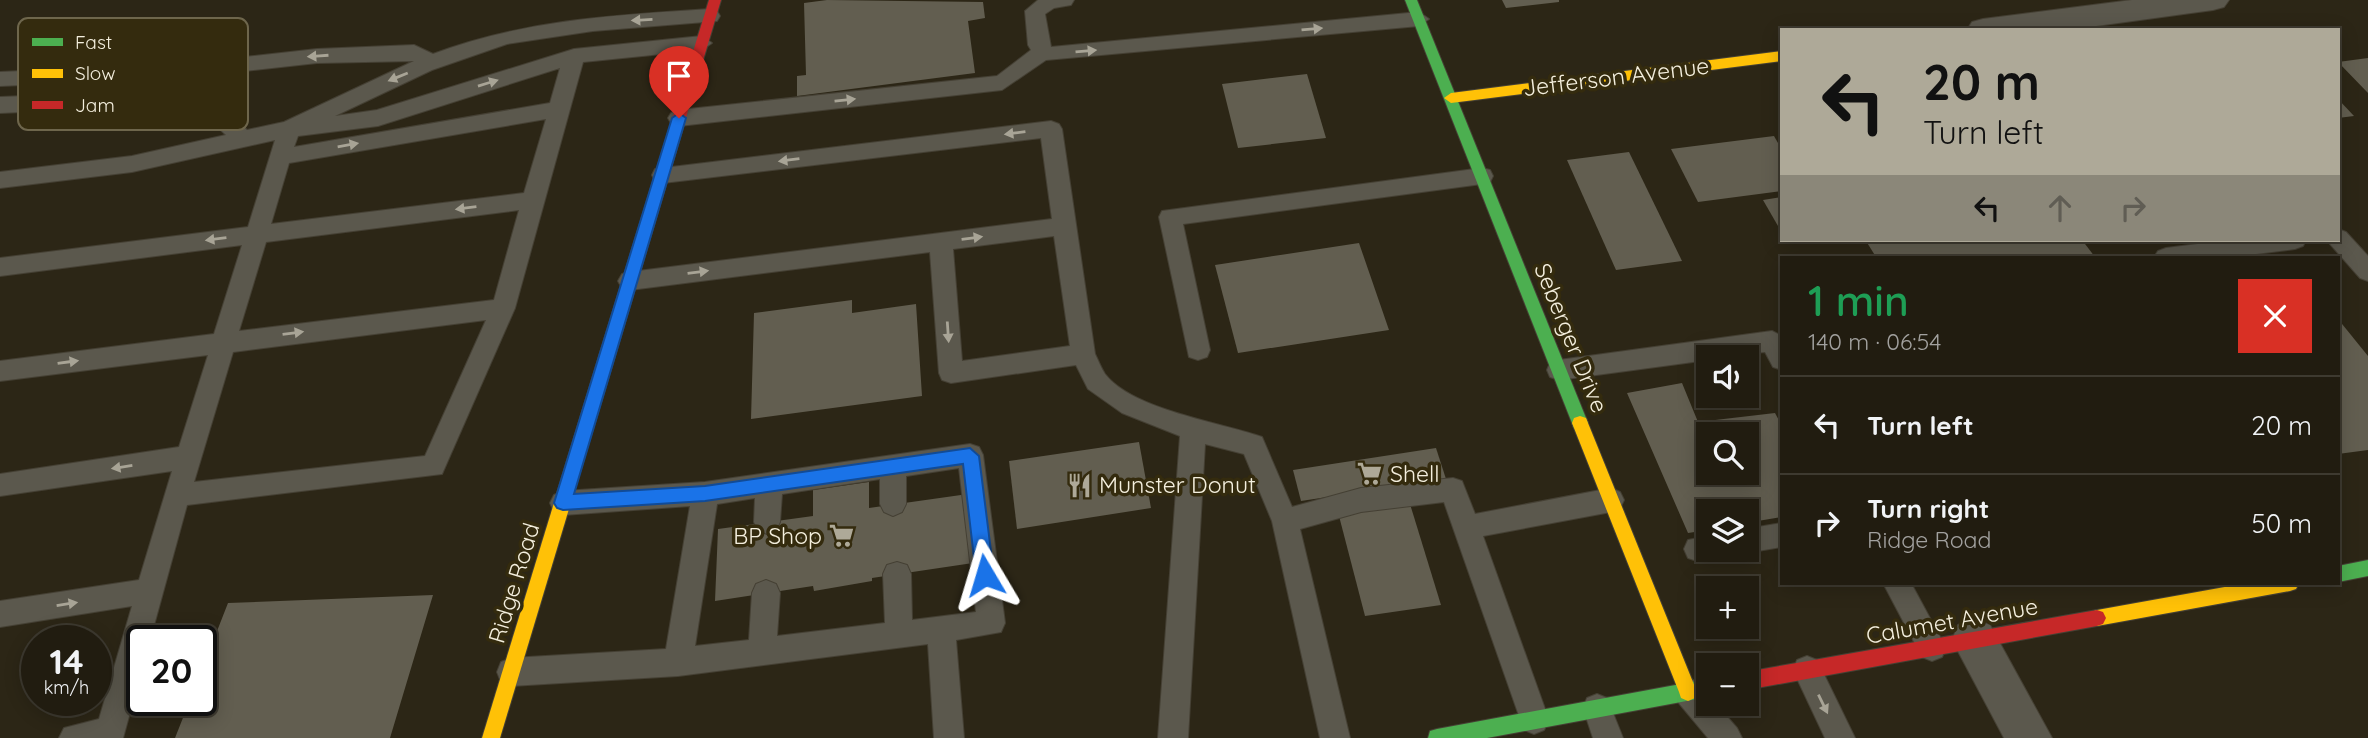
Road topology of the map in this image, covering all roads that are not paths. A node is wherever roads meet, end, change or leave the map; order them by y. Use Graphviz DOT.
graph roads {
  1 [pos="1064,0"];
  2 [pos="2213,0"];
  3 [pos="713,8"];
  4 [pos="1415,9"];
  5 [pos="1998,28"];
  6 [pos="702,43"];
  7 [pos="1043,52"];
  8 [pos="574,56"];
  9 [pos="1780,56"];
  10 [pos="433,63"];
  11 [pos="248,64"];
  12 [pos="18,78"];
  13 [pos="0,79"];
  14 [pos="1451,99"];
  15 [pos="18,104"];
  16 [pos="0,105"];
  17 [pos="559,109"];
  18 [pos="679,118"];
  19 [pos="289,129"];
  20 [pos="234,130"];
  21 [pos="243,139"];
  22 [pos="280,157"];
  23 [pos="663,175"];
  24 [pos="1482,176"];
  25 [pos="0,180"];
  26 [pos="534,200"];
  27 [pos="1064,226"];
  28 [pos="257,234"];
  29 [pos="2340,240"];
  30 [pos="941,242"];
  31 [pos="2280,242"];
  32 [pos="2174,256"];
  33 [pos="0,267"];
  34 [pos="2368,272"];
  35 [pos="630,281"];
  36 [pos="503,309"];
  37 [pos="224,341"];
  38 [pos="1778,344"];
  39 [pos="1198,351"];
  40 [pos="1083,354"];
  41 [pos="1559,370"];
  42 [pos="0,371"];
  43 [pos="1193,430"];
  44 [pos="189,457"];
  45 [pos="893,467"];
  46 [pos="769,484"];
  47 [pos="0,485"];
  48 [pos="705,494"];
  49 [pos="177,495"];
  50 [pos="1611,500"];
  51 [pos="563,503"];
  52 [pos="894,504"];
  53 [pos="1285,521"];
  54 [pos="767,522"];
  55 [pos="1467,527"];
  56 [pos="1780,535"];
  57 [pos="1759,539"];
  58 [pos="897,574"];
  59 [pos="1899,585"];
  60 [pos="2248,586"];
  61 [pos="149,591"];
  62 [pos="766,593"];
  63 [pos="0,614"];
  64 [pos="941,629"];
  65 [pos="899,634"];
  66 [pos="1953,644"];
  67 [pos="762,651"];
  68 [pos="678,662"];
  69 [pos="1807,670"];
  70 [pos="512,671"];
  71 [pos="1759,679"];
  72 [pos="1696,686"];
  73 [pos="1696,690"];
  74 [pos="1597,708"];
  75 [pos="1714,716"];
  76 [pos="1534,720"];
  77 [pos="109,735"];
  78 [pos="74,738"];
  79 [pos="491,738"];
  80 [pos="948,738"];
  81 [pos="1173,738"];
  82 [pos="1335,738"];
  83 [pos="1437,738"];
  84 [pos="1608,738"];
  85 [pos="1727,738"];
  86 [pos="1840,738"];
  87 [pos="2029,738"];
  1 -- 7 [label="lane"];
  2 -- 5 [label="street"];
  3 -- 6 [label="main road, Ridge Road"];
  3 -- 10 [label="lane, one-way"];
  7 -- 4 [label="lane, one-way"];
  4 -- 14 [label="main road, Seberger Drive"];
  6 -- 8 [label="lane"];
  6 -- 18 [label="main road, Ridge Road"];
  18 -- 7 [label="lane, one-way"];
  8 -- 17 [label="lane"];
  19 -- 8 [label="lane, one-way"];
  9 -- 14 [label="main road, Jefferson Avenue"];
  10 -- 11 [label="lane, one-way"];
  10 -- 19 [label="lane, one-way"];
  12 -- 13 [label="lane, one-way"];
  14 -- 24 [label="main road, Seberger Drive"];
  15 -- 16 [label="lane"];
  22 -- 17 [label="lane, one-way"];
  17 -- 26 [label="lane"];
  18 -- 23 [label="main road, Ridge Road"];
  19 -- 21 [label="lane"];
  19 -- 22 [label="lane"];
  20 -- 21 [label="lane"];
  21 -- 25 [label="lane"];
  22 -- 28 [label="lane"];
  27 -- 23 [label="lane, one-way"];
  23 -- 35 [label="main road, Ridge Road"];
  24 -- 39 [label="lane"];
  24 -- 41 [label="main road, Seberger Drive"];
  26 -- 28 [label="lane, one-way"];
  26 -- 36 [label="lane"];
  30 -- 27 [label="lane, one-way"];
  27 -- 40 [label="lane"];
  28 -- 33 [label="lane, one-way"];
  28 -- 37 [label="lane"];
  29 -- 34 [label="lane"];
  35 -- 30 [label="lane, one-way"];
  30 -- 40 [label="lane, one-way"];
  31 -- 32 [label="lane"];
  35 -- 51 [label="main road, Ridge Road"];
  37 -- 36 [label="lane, one-way"];
  36 -- 49 [label="lane"];
  42 -- 37 [label="lane, one-way"];
  37 -- 44 [label="lane"];
  38 -- 41 [label="lane"];
  40 -- 43 [label="lane"];
  41 -- 50 [label="main road, Seberger Drive"];
  43 -- 53 [label="lane"];
  43 -- 81 [label="lane"];
  44 -- 47 [label="lane, one-way"];
  44 -- 49 [label="lane"];
  45 -- 46 [label="lane"];
  45 -- 52 [label="lane"];
  45 -- 64 [label="lane"];
  46 -- 48 [label="lane"];
  46 -- 54 [label="lane"];
  48 -- 51 [label="lane"];
  48 -- 68 [label="lane"];
  49 -- 61 [label="lane"];
  50 -- 55 [label="lane"];
  50 -- 72 [label="main road, Seberger Drive"];
  51 -- 70 [label="main road, Ridge Road"];
  53 -- 55 [label="lane"];
  53 -- 82 [label="lane"];
  55 -- 76 [label="lane"];
  56 -- 57 [label="lane"];
  58 -- 65 [label="lane"];
  59 -- 66 [label="lane"];
  60 -- 66 [label="main road, Calumet Avenue"];
  63 -- 61 [label="lane, one-way"];
  61 -- 77 [label="lane"];
  62 -- 67 [label="lane"];
  64 -- 65 [label="lane"];
  64 -- 80 [label="lane"];
  65 -- 67 [label="lane"];
  66 -- 69 [label="main road, Calumet Avenue"];
  66 -- 87 [label="street"];
  67 -- 68 [label="lane"];
  68 -- 70 [label="lane"];
  69 -- 71 [label="main road, Calumet Avenue"];
  69 -- 86 [label="lane, one-way"];
  70 -- 79 [label="main road, Ridge Road"];
  73 -- 74 [label="main road"];
  74 -- 76 [label="main road"];
  74 -- 84 [label="lane"];
  75 -- 85 [label="lane"];
  76 -- 83 [label="main road"];
  77 -- 78 [label="lane"];
}
